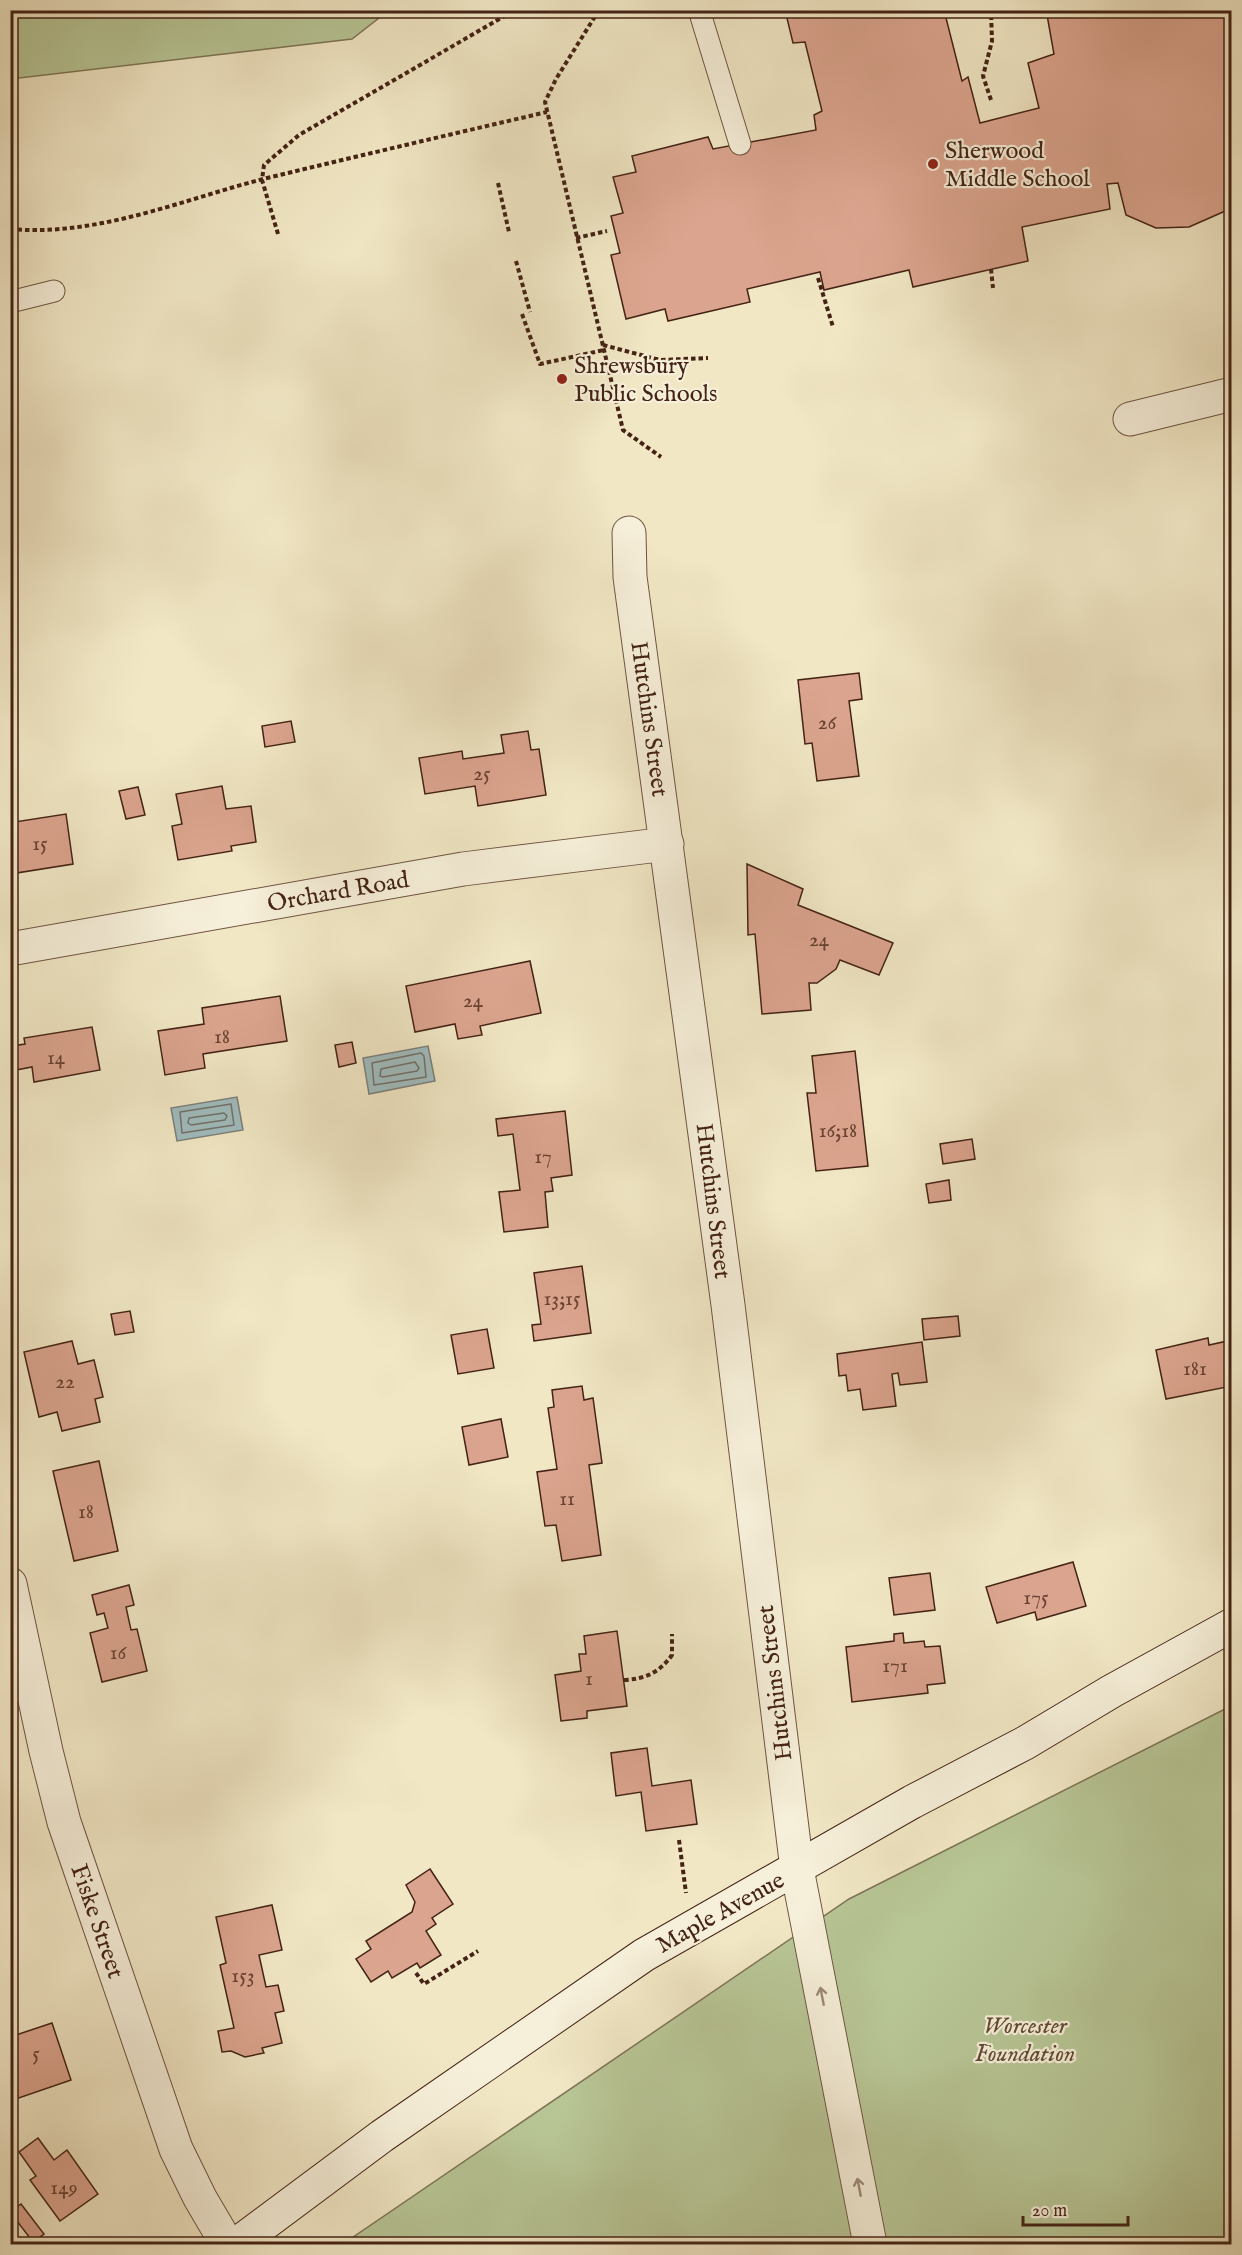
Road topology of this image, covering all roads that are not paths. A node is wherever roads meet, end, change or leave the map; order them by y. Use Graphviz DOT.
graph roads {
  1 [pos="699,10"];
  2 [pos="740,144"];
  3 [pos="54,291"];
  4 [pos="10,302"];
  5 [pos="1232,394"];
  6 [pos="1130,419"];
  7 [pos="629,533"];
  8 [pos="667,844"];
  9 [pos="10,949"];
  10 [pos="10,1584"];
  11 [pos="1232,1625"];
  12 [pos="797,1869"];
  13 [pos="227,2244"];
  14 [pos="237,2244"];
  15 [pos="870,2244"];
  1 -- 2 [label="lane"];
  3 -- 4 [label="lane"];
  5 -- 6 [label="street"];
  7 -- 8 [label="street, Hutchins Street"];
  8 -- 9 [label="street, Orchard Road"];
  8 -- 12 [label="street, Hutchins Street"];
  10 -- 13 [label="street, Fiske Street"];
  11 -- 12 [label="street, Maple Avenue"];
  12 -- 14 [label="street, Maple Avenue"];
  15 -- 12 [label="street, Hutchins Street, one-way"];
}
